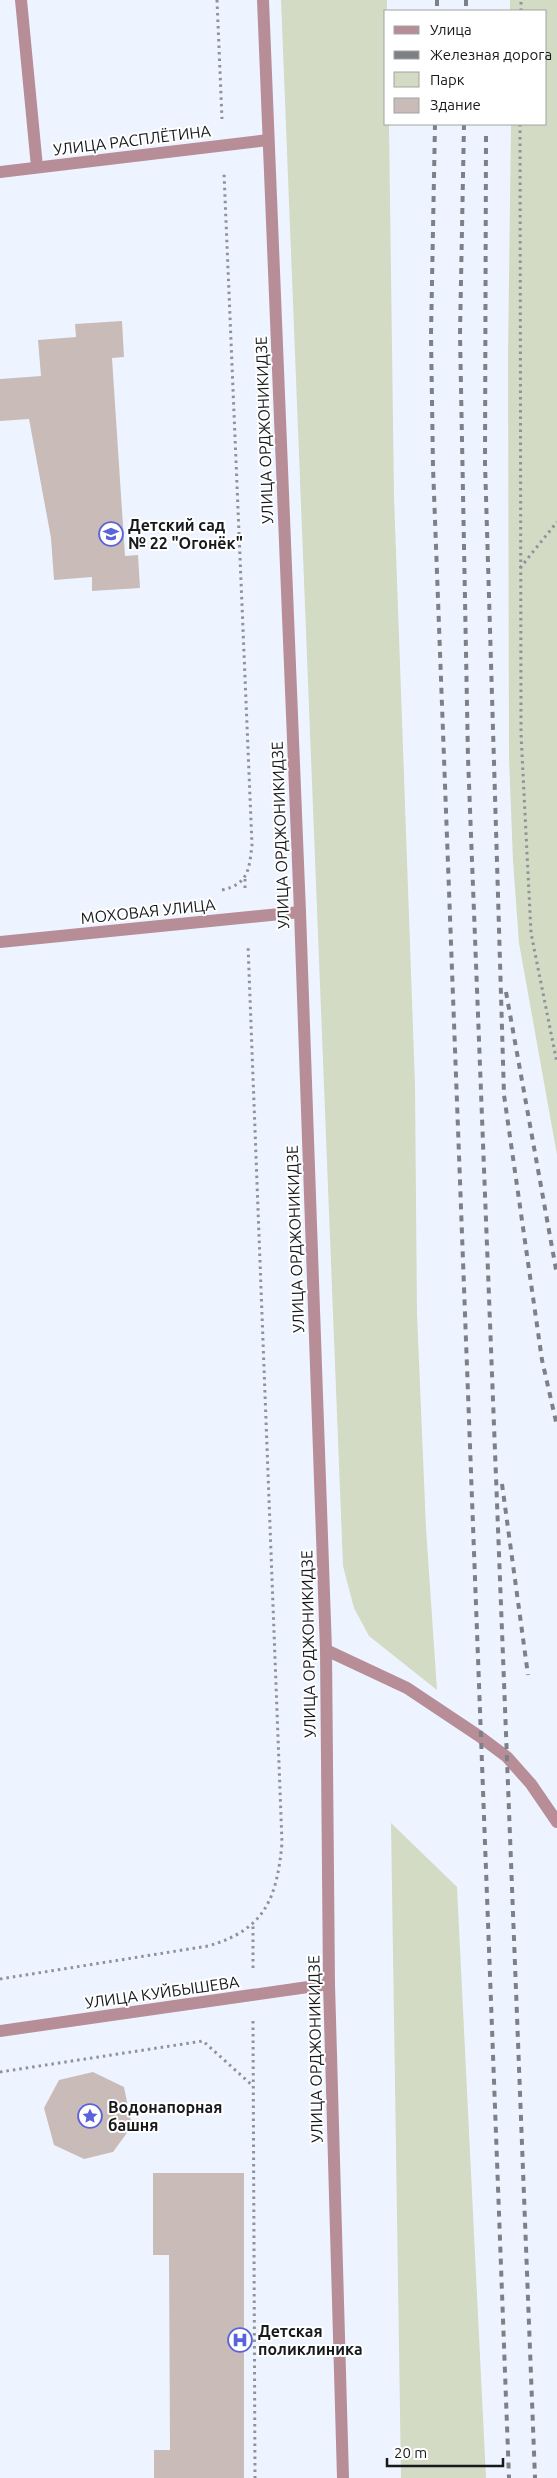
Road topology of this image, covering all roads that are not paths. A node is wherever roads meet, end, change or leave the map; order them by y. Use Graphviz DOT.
graph roads {
  1 [pos="21,0"];
  2 [pos="263,0"];
  3 [pos="268,140"];
  4 [pos="37,168"];
  5 [pos="0,172"];
  6 [pos="300,912"];
  7 [pos="0,942"];
  8 [pos="326,1650"];
  9 [pos="557,1822"];
  10 [pos="329,1984"];
  11 [pos="0,2031"];
  12 [pos="343,2478"];
  1 -- 4 [label="street"];
  2 -- 3 [label="street, УЛИЦА ОРДЖОНИКИДЗЕ"];
  3 -- 4 [label="street, УЛИЦА РАСПЛЁТИНА"];
  3 -- 6 [label="street, УЛИЦА ОРДЖОНИКИДЗЕ"];
  4 -- 5 [label="street, УЛИЦА РАСПЛЁТИНА"];
  6 -- 7 [label="street, МОХОВАЯ УЛИЦА"];
  6 -- 8 [label="street, УЛИЦА ОРДЖОНИКИДЗЕ"];
  8 -- 9 [label="street"];
  8 -- 10 [label="street, УЛИЦА ОРДЖОНИКИДЗЕ"];
  10 -- 11 [label="street, УЛИЦА КУЙБЫШЕВА"];
  10 -- 12 [label="street, УЛИЦА ОРДЖОНИКИДЗЕ"];
}
